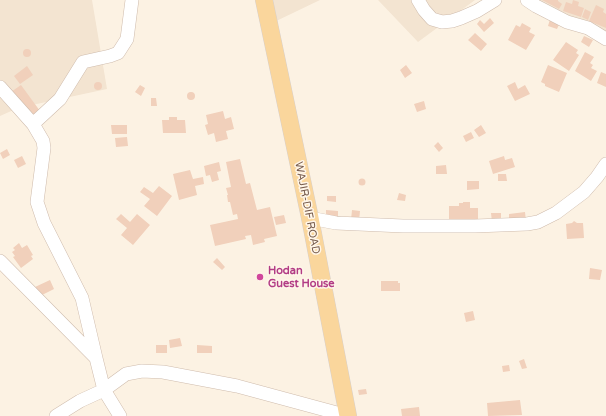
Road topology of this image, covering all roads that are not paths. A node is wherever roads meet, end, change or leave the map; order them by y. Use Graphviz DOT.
graph roads {
  1 [pos="132,0"];
  2 [pos="264,0"];
  3 [pos="418,0"];
  4 [pos="495,0"];
  5 [pos="527,0"];
  6 [pos="606,39"];
  7 [pos="0,87"];
  8 [pos="33,124"];
  9 [pos="606,164"];
  10 [pos="310,218"];
  11 [pos="0,261"];
  12 [pos="96,358"];
  13 [pos="104,390"];
  14 [pos="56,416"];
  15 [pos="120,416"];
  16 [pos="348,416"];
  1 -- 8 [label="street"];
  2 -- 10 [label="main road, WAJIR-DIF ROAD"];
  3 -- 4 [label="street"];
  5 -- 6 [label="street"];
  7 -- 8 [label="street"];
  8 -- 12 [label="street"];
  9 -- 10 [label="street"];
  10 -- 16 [label="main road, WAJIR-DIF ROAD"];
  11 -- 12 [label="street"];
  12 -- 13 [label="street"];
  13 -- 14 [label="street"];
  13 -- 15 [label="street"];
  13 -- 16 [label="street"];
}
